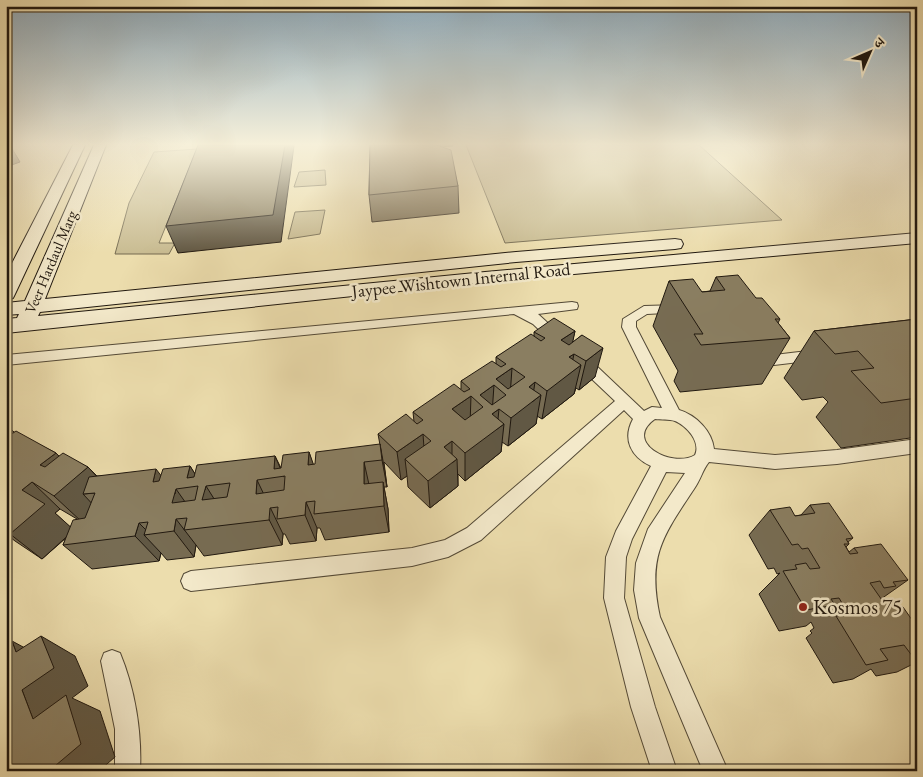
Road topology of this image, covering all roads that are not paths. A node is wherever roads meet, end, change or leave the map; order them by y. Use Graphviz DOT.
graph roads {
  1 [pos="61,181"];
  2 [pos="84,181"];
  3 [pos="917,224"];
  4 [pos="917,238"];
  5 [pos="6,294"];
  6 [pos="572,306"];
  7 [pos="696,308"];
  8 [pos="6,309"];
  9 [pos="525,312"];
  10 [pos="28,316"];
  11 [pos="6,326"];
  12 [pos="750,346"];
  13 [pos="831,353"];
  14 [pos="6,360"];
  15 [pos="627,403"];
  16 [pos="673,414"];
  17 [pos="641,418"];
  18 [pos="917,446"];
  19 [pos="700,459"];
  20 [pos="661,464"];
  21 [pos="191,581"];
  22 [pos="112,661"];
  23 [pos="127,771"];
  24 [pos="665,771"];
  25 [pos="716,771"];
  1 -- 5 [label="street, Veer Hardaul Marg"];
  2 -- 10 [label="street, Veer Hardaul Marg"];
  3 -- 10 [label="street, Jaypee Wishtown Internal Road"];
  4 -- 10 [label="street, Jaypee Wishtown Internal Road"];
  6 -- 9 [label="street"];
  7 -- 16 [label="street"];
  8 -- 10 [label="street, Jaypee Wishtown Internal Road"];
  9 -- 14 [label="street"];
  9 -- 15 [label="street"];
  10 -- 11 [label="street, Jaypee Wishtown Internal Road"];
  12 -- 13 [label="street"];
  15 -- 17 [label="street"];
  15 -- 21 [label="street"];
  16 -- 17 [label="street"];
  16 -- 19 [label="street"];
  17 -- 20 [label="street"];
  18 -- 19 [label="street"];
  19 -- 20 [label="street"];
  19 -- 25 [label="street"];
  20 -- 24 [label="street"];
  22 -- 23 [label="street"];
}
